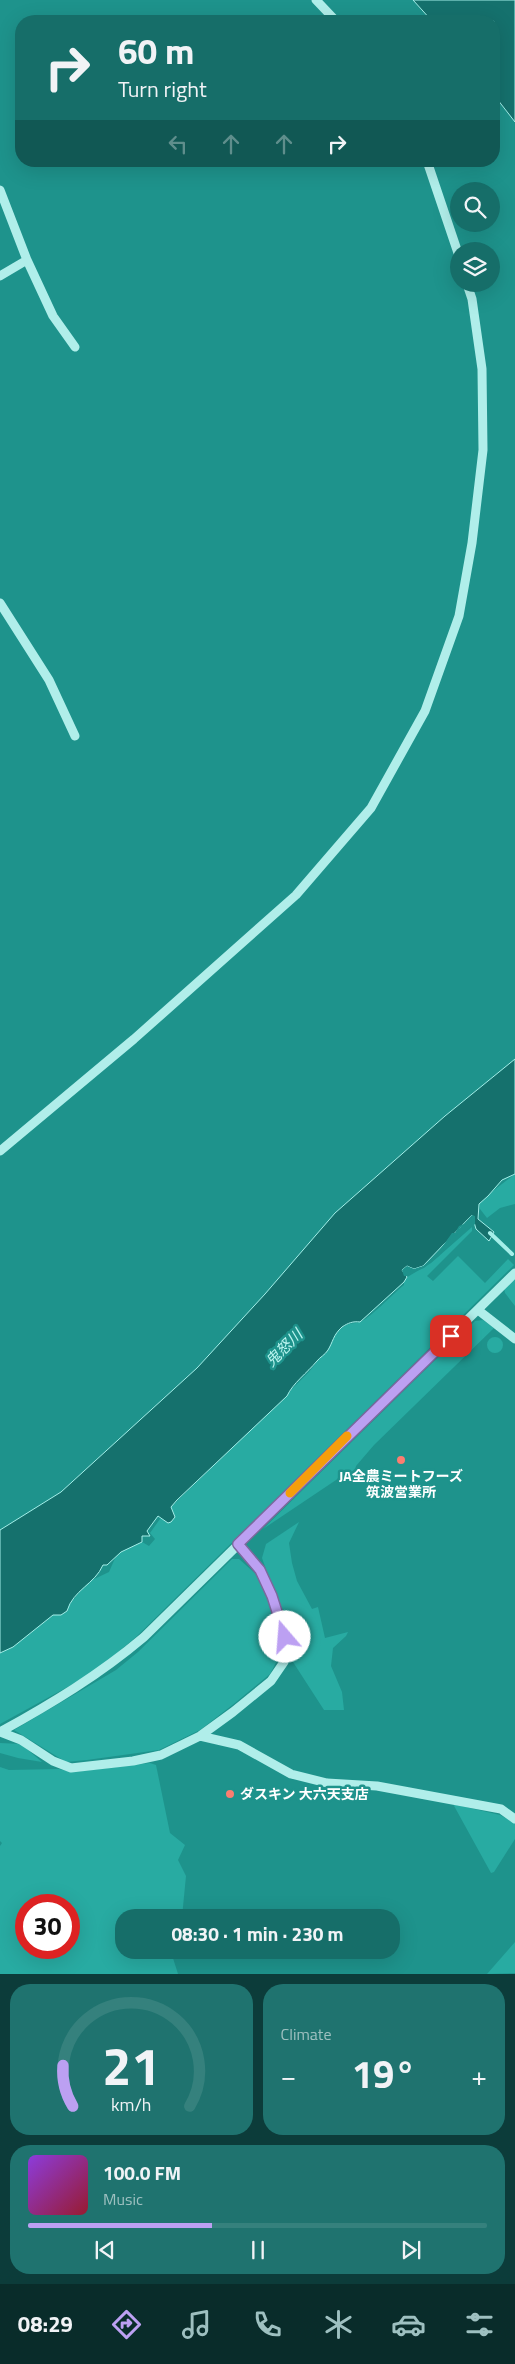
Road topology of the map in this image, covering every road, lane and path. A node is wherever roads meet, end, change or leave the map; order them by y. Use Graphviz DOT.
graph roads {
  1 [pos="316,0"];
  2 [pos="330,15"];
  3 [pos="429,167"];
  4 [pos="0,190"];
  5 [pos="454,242"];
  6 [pos="27,260"];
  7 [pos="0,276"];
  8 [pos="470,292"];
  9 [pos="75,347"];
  10 [pos="0,603"];
  11 [pos="75,736"];
  12 [pos="0,1151"];
  13 [pos="515,1273"];
  14 [pos="478,1310"];
  15 [pos="515,1339"];
  16 [pos="238,1544"];
  17 [pos="0,1732"];
  18 [pos="200,1736"];
  19 [pos="515,1819"];
  1 -- 2 [label="street"];
  3 -- 5 [label="street"];
  4 -- 6 [label="street"];
  6 -- 7 [label="street"];
  6 -- 9 [label="street"];
  8 -- 12 [label="street"];
  10 -- 11 [label="street"];
  13 -- 14 [label="street"];
  14 -- 15 [label="street"];
  14 -- 16 [label="street"];
  16 -- 17 [label="street"];
  16 -- 18 [label="street"];
  17 -- 18 [label="street"];
  18 -- 19 [label="street"];
}
